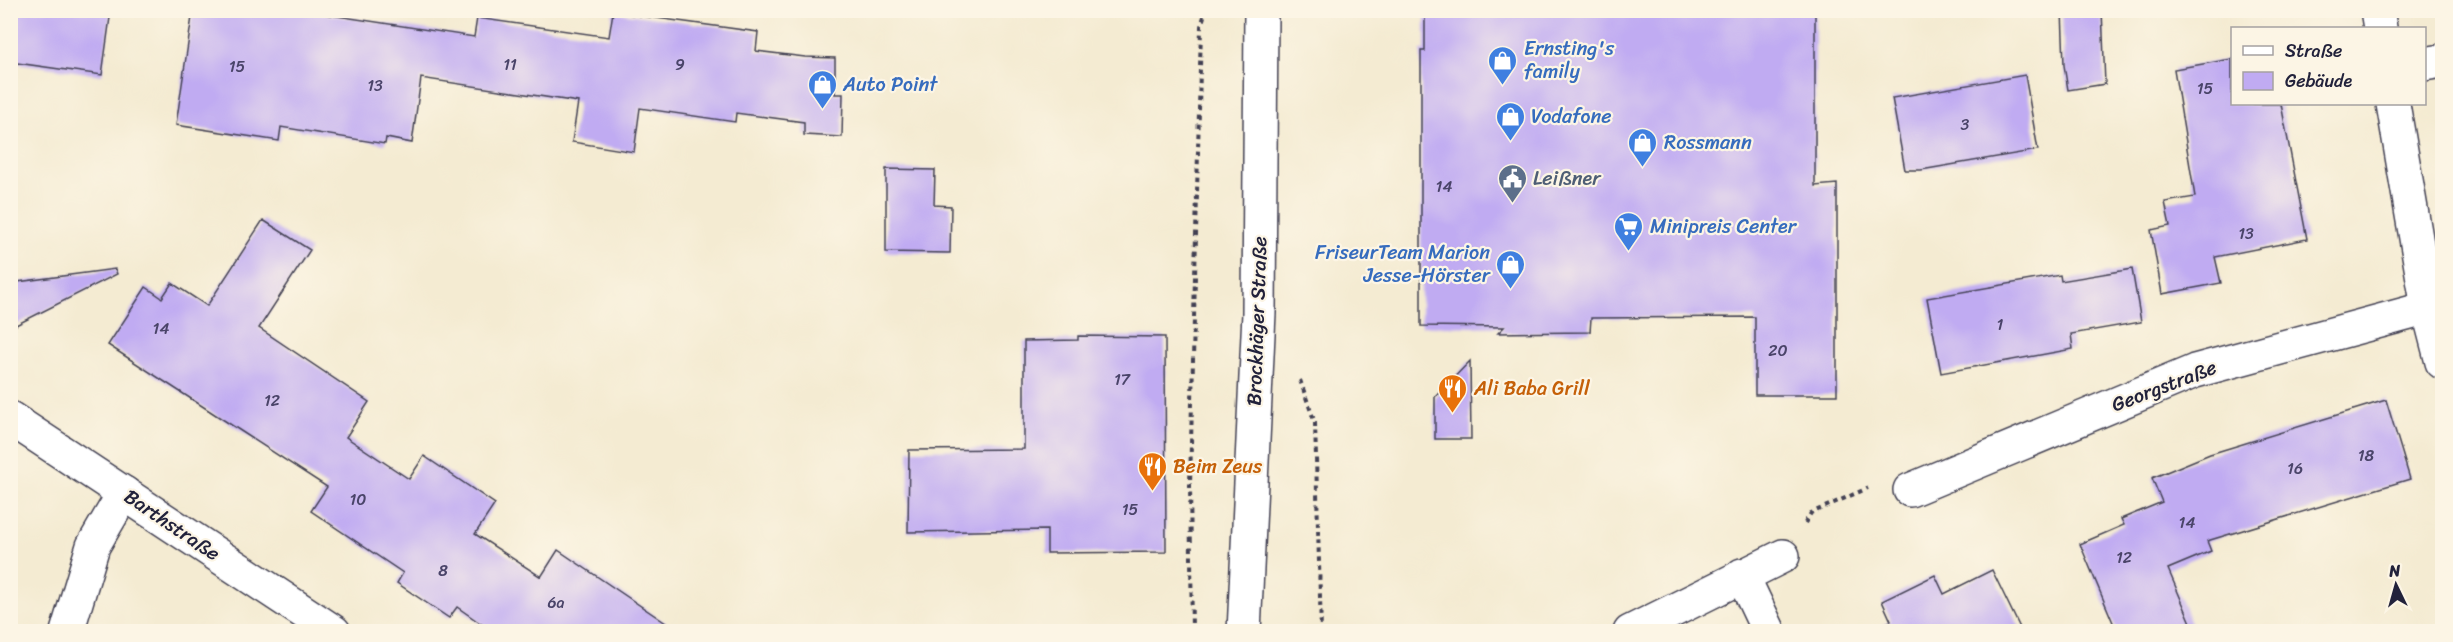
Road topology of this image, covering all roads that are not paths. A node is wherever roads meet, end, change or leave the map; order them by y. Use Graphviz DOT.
graph roads {
  1 [pos="1261,10"];
  2 [pos="2377,10"];
  3 [pos="2380,27"];
  4 [pos="2442,61"];
  5 [pos="2426,64"];
  6 [pos="2393,105"];
  7 [pos="2428,308"];
  8 [pos="2442,362"];
  9 [pos="10,418"];
  10 [pos="1910,490"];
  11 [pos="124,493"];
  12 [pos="1783,556"];
  13 [pos="1742,575"];
  14 [pos="67,632"];
  15 [pos="334,632"];
  16 [pos="1244,632"];
  17 [pos="1630,632"];
  18 [pos="1768,632"];
  1 -- 16 [label="street, Brockhäger Straße"];
  2 -- 3 [label="street"];
  4 -- 5 [label="street"];
  6 -- 7 [label="street"];
  7 -- 8 [label="street"];
  7 -- 10 [label="street, Georgstraße"];
  9 -- 11 [label="street, Barthstraße"];
  11 -- 14 [label="street"];
  11 -- 15 [label="street, Barthstraße"];
  12 -- 13 [label="street"];
  13 -- 17 [label="street"];
  13 -- 18 [label="street"];
}
